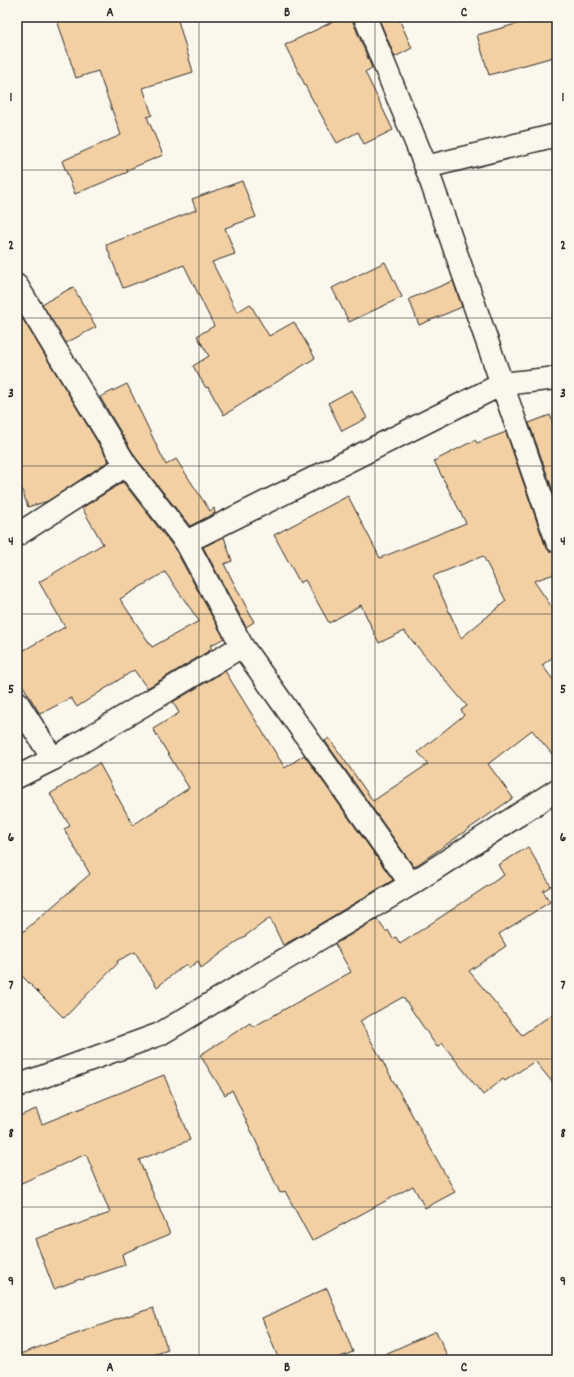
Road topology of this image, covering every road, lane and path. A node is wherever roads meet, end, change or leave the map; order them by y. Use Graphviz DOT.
graph roads {
  1 [pos="365,17"];
  2 [pos="557,135"];
  3 [pos="426,167"];
  4 [pos="17,286"];
  5 [pos="557,378"];
  6 [pos="502,384"];
  7 [pos="126,465"];
  8 [pos="17,535"];
  9 [pos="557,541"];
  10 [pos="186,542"];
  11 [pos="242,646"];
  12 [pos="17,702"];
  13 [pos="53,759"];
  14 [pos="17,777"];
  15 [pos="557,790"];
  16 [pos="411,884"];
  17 [pos="17,1086"];
  1 -- 3 [label="street"];
  2 -- 3 [label="street"];
  3 -- 6 [label="street"];
  4 -- 7 [label="street"];
  5 -- 6 [label="street"];
  6 -- 9 [label="street"];
  6 -- 10 [label="street"];
  7 -- 8 [label="street"];
  7 -- 10 [label="street"];
  10 -- 11 [label="street"];
  11 -- 13 [label="street"];
  11 -- 16 [label="street"];
  12 -- 13 [label="street"];
  13 -- 14 [label="street"];
  15 -- 16 [label="street"];
  16 -- 17 [label="street"];
}
